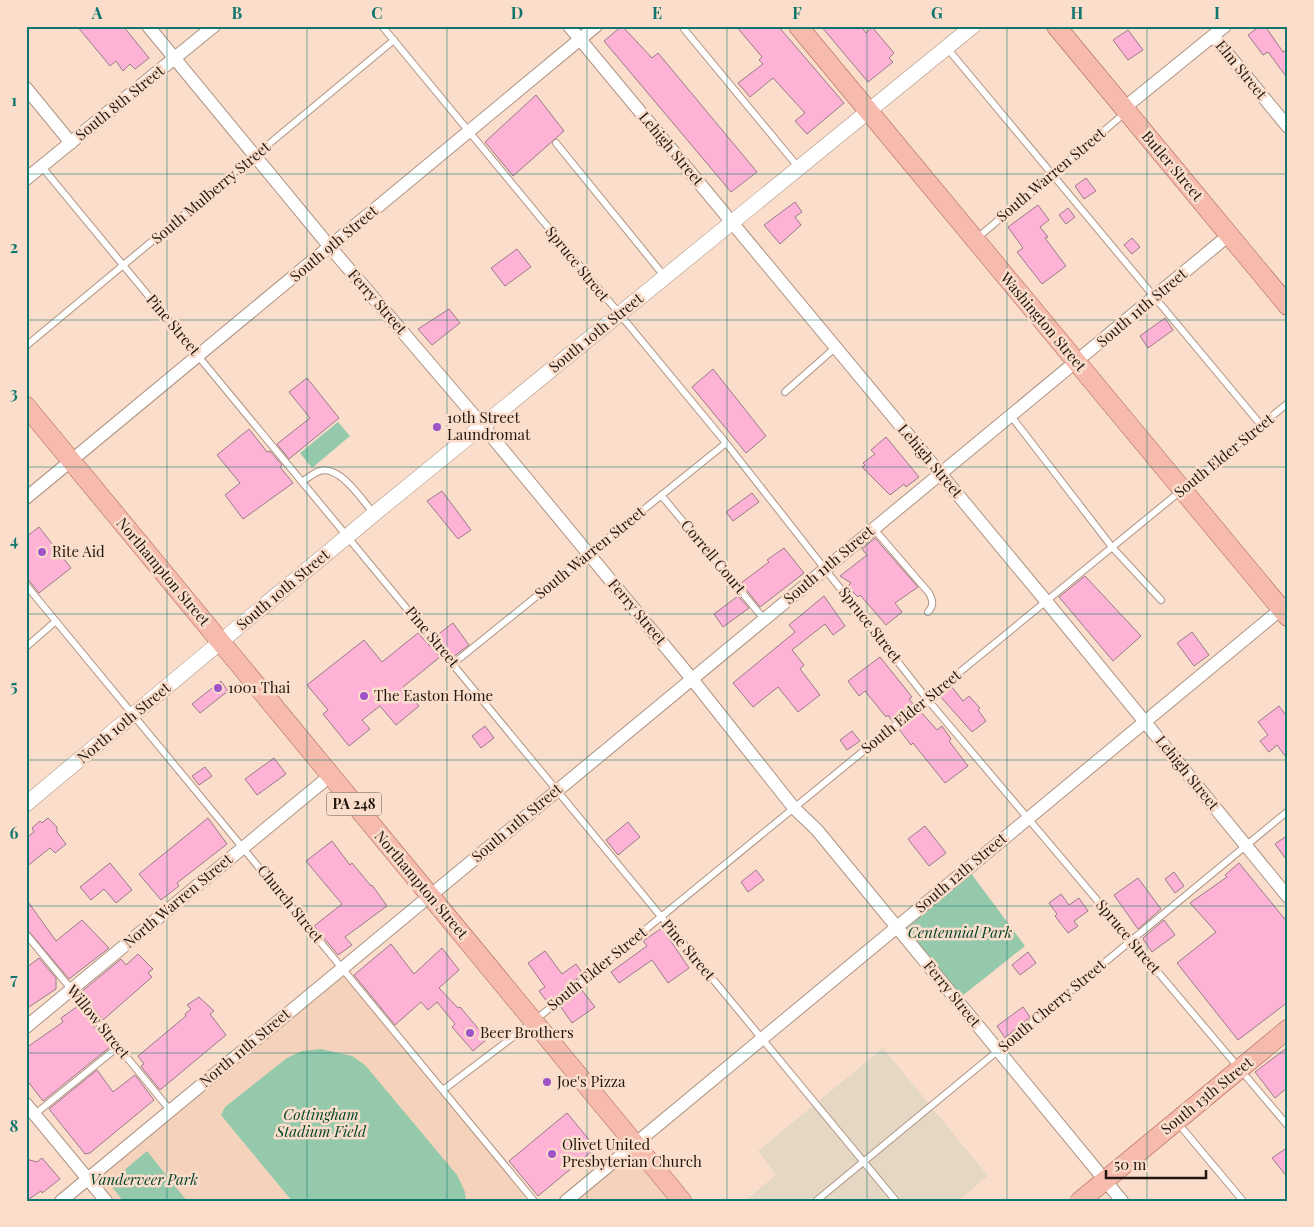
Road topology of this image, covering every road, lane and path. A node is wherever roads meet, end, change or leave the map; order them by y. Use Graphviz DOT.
graph roads {
  1 [pos="148,26"];
  2 [pos="214,26"];
  3 [pos="382,26"];
  4 [pos="569,26"];
  5 [pos="596,26"];
  6 [pos="798,26"];
  7 [pos="973,26"];
  8 [pos="1056,26"];
  9 [pos="1225,26"];
  10 [pos="684,29"];
  11 [pos="1214,36"];
  12 [pos="580,39"];
  13 [pos="394,40"];
  14 [pos="946,47"];
  15 [pos="175,58"];
  16 [pos="26,88"];
  17 [pos="1125,110"];
  18 [pos="869,111"];
  19 [pos="1288,128"];
  20 [pos="469,130"];
  21 [pos="71,142"];
  22 [pos="556,143"];
  23 [pos="255,156"];
  24 [pos="42,167"];
  25 [pos="800,169"];
  26 [pos="1052,174"];
  27 [pos="26,179"];
  28 [pos="732,223"];
  29 [pos="1230,235"];
  30 [pos="975,240"];
  31 [pos="330,247"];
  32 [pos="124,266"];
  33 [pos="665,277"];
  34 [pos="1154,297"];
  35 [pos="1288,306"];
  36 [pos="619,315"];
  37 [pos="26,346"];
  38 [pos="836,347"];
  39 [pos="199,356"];
  40 [pos="1076,362"];
  41 [pos="786,392"];
  42 [pos="1288,403"];
  43 [pos="26,406"];
  44 [pos="1011,416"];
  45 [pos="1261,425"];
  46 [pos="483,426"];
  47 [pos="726,443"];
  48 [pos="71,461"];
  49 [pos="941,474"];
  50 [pos="303,482"];
  51 [pos="1182,490"];
  52 [pos="661,496"];
  53 [pos="26,498"];
  54 [pos="374,514"];
  55 [pos="874,529"];
  56 [pos="348,535"];
  57 [pos="1112,547"];
  58 [pos="589,554"];
  59 [pos="826,568"];
  60 [pos="26,585"];
  61 [pos="1161,600"];
  62 [pos="1046,601"];
  63 [pos="1285,610"];
  64 [pos="928,612"];
  65 [pos="764,619"];
  66 [pos="56,621"];
  67 [pos="221,643"];
  68 [pos="26,647"];
  69 [pos="454,663"];
  70 [pos="692,679"];
  71 [pos="927,699"];
  72 [pos="134,715"];
  73 [pos="1145,721"];
  74 [pos="330,775"];
  75 [pos="558,790"];
  76 [pos="26,804"];
  77 [pos="794,808"];
  78 [pos="1288,811"];
  79 [pos="1028,818"];
  80 [pos="1246,846"];
  81 [pos="243,848"];
  82 [pos="430,896"];
  83 [pos="1288,898"];
  84 [pos="660,917"];
  85 [pos="896,927"];
  86 [pos="26,934"];
  87 [pos="1130,941"];
  88 [pos="342,968"];
  89 [pos="72,990"];
  90 [pos="534,1021"];
  91 [pos="26,1027"];
  92 [pos="1288,1029"];
  93 [pos="762,1038"];
  94 [pos="118,1046"];
  95 [pos="998,1051"];
  96 [pos="1240,1069"];
  97 [pos="443,1090"];
  98 [pos="26,1104"];
  99 [pos="170,1110"];
  100 [pos="35,1114"];
  101 [pos="1176,1121"];
  102 [pos="1288,1126"];
  103 [pos="634,1144"];
  104 [pos="864,1162"];
  105 [pos="88,1179"];
  106 [pos="1105,1180"];
  107 [pos="61,1201"];
  108 [pos="106,1201"];
  109 [pos="534,1201"];
  110 [pos="566,1201"];
  111 [pos="682,1201"];
  112 [pos="816,1201"];
  113 [pos="896,1201"];
  114 [pos="1080,1201"];
  115 [pos="1122,1201"];
  116 [pos="1243,1201"];
  1 -- 15 [label="street, Ferry Street"];
  2 -- 15 [label="street, South 8th Street"];
  3 -- 13 [label="lane, Spruce Street"];
  4 -- 12 [label="street, Lehigh Street"];
  5 -- 12 [label="street, South 9th Street"];
  6 -- 18 [label="main road, Washington Street"];
  7 -- 14 [label="street, South 10th Street"];
  8 -- 17 [label="main road, Butler Street"];
  9 -- 11 [label="street, South Warren Street"];
  10 -- 25 [label="lane"];
  11 -- 17 [label="street, South Warren Street"];
  11 -- 19 [label="street, Elm Street"];
  12 -- 20 [label="street, South 9th Street"];
  12 -- 28 [label="street, Lehigh Street"];
  13 -- 20 [label="lane, Spruce Street"];
  13 -- 23 [label="lane, South Mulberry Street"];
  14 -- 18 [label="street, South 10th Street"];
  14 -- 26 [label="lane"];
  15 -- 21 [label="street, South 8th Street"];
  15 -- 23 [label="street, Ferry Street"];
  16 -- 21 [label="street"];
  17 -- 26 [label="lane, South Warren Street"];
  17 -- 29 [label="main road, Butler Street"];
  18 -- 25 [label="street, South 10th Street"];
  18 -- 30 [label="main road, Washington Street"];
  20 -- 31 [label="street, South 9th Street"];
  20 -- 36 [label="lane, Spruce Street"];
  21 -- 24 [label="street, South 8th Street"];
  22 -- 33 [label="lane"];
  23 -- 31 [label="street, Ferry Street"];
  23 -- 32 [label="lane, South Mulberry Street"];
  24 -- 27 [label="street, South 8th Street"];
  24 -- 32 [label="lane, Pine Street"];
  25 -- 28 [label="street, South 10th Street"];
  26 -- 30 [label="lane, South Warren Street"];
  26 -- 34 [label="lane"];
  28 -- 33 [label="street, South 10th Street"];
  28 -- 38 [label="street, Lehigh Street"];
  29 -- 34 [label="street, South 11th Street"];
  29 -- 35 [label="main road, Butler Street"];
  30 -- 40 [label="main road, Washington Street"];
  31 -- 39 [label="street, South 9th Street"];
  31 -- 46 [label="street, Ferry Street"];
  32 -- 37 [label="lane, South Mulberry Street"];
  32 -- 39 [label="lane, Pine Street"];
  33 -- 36 [label="street, South 10th Street"];
  34 -- 40 [label="street, South 11th Street"];
  34 -- 45 [label="lane"];
  36 -- 46 [label="street, South 10th Street"];
  36 -- 47 [label="lane, Spruce Street"];
  38 -- 41 [label="lane"];
  38 -- 49 [label="street, Lehigh Street"];
  39 -- 48 [label="street, South 9th Street"];
  39 -- 50 [label="lane, Pine Street"];
  40 -- 44 [label="street, South 11th Street"];
  40 -- 51 [label="main road, Washington Street"];
  42 -- 45 [label="lane, South Elder Street"];
  43 -- 48 [label="main road, Northampton Street / PA 248"];
  44 -- 49 [label="street, South 11th Street"];
  44 -- 57 [label="lane"];
  45 -- 51 [label="lane, South Elder Street"];
  46 -- 54 [label="street, South 10th Street"];
  46 -- 58 [label="street, Ferry Street"];
  47 -- 52 [label="lane, South Warren Street"];
  47 -- 59 [label="lane, Spruce Street"];
  48 -- 53 [label="street, South 9th Street"];
  48 -- 67 [label="main road, Northampton Street / PA 248"];
  49 -- 55 [label="street, South 11th Street"];
  49 -- 62 [label="street, Lehigh Street"];
  50 -- 54 [label="lane"];
  50 -- 56 [label="lane, Pine Street"];
  51 -- 57 [label="lane, South Elder Street"];
  51 -- 63 [label="main road, Washington Street"];
  52 -- 58 [label="lane, South Warren Street"];
  52 -- 65 [label="lane, Correll Court"];
  54 -- 56 [label="street, South 10th Street"];
  55 -- 59 [label="street, South 11th Street"];
  55 -- 64 [label="lane"];
  56 -- 67 [label="street, South 10th Street"];
  56 -- 69 [label="lane, Pine Street"];
  57 -- 61 [label="lane"];
  57 -- 62 [label="lane, South Elder Street"];
  58 -- 69 [label="lane, South Warren Street"];
  58 -- 70 [label="street, Ferry Street"];
  59 -- 65 [label="street, South 11th Street"];
  59 -- 71 [label="lane, Spruce Street"];
  60 -- 66 [label="lane, Church Street"];
  62 -- 71 [label="lane, South Elder Street"];
  62 -- 73 [label="street, Lehigh Street"];
  63 -- 73 [label="street, South 12th Street"];
  65 -- 70 [label="street, South 11th Street"];
  66 -- 68 [label="lane"];
  66 -- 72 [label="lane, Church Street"];
  67 -- 72 [label="street, North 10th Street"];
  67 -- 74 [label="main road, Northampton Street / PA 248"];
  69 -- 75 [label="lane, Pine Street"];
  70 -- 75 [label="street, South 11th Street"];
  70 -- 77 [label="street, Ferry Street"];
  71 -- 77 [label="lane, South Elder Street"];
  71 -- 79 [label="lane, Spruce Street"];
  72 -- 76 [label="street, North 10th Street"];
  72 -- 81 [label="lane, Church Street"];
  73 -- 79 [label="street, South 12th Street"];
  73 -- 80 [label="street, Lehigh Street"];
  74 -- 81 [label="street, North Warren Street"];
  74 -- 82 [label="main road, Northampton Street / PA 248"];
  75 -- 82 [label="street, South 11th Street"];
  75 -- 84 [label="lane, Pine Street"];
  77 -- 84 [label="lane, South Elder Street"];
  77 -- 85 [label="street, Ferry Street"];
  78 -- 80 [label="lane, South Cherry Street"];
  79 -- 85 [label="street, South 12th Street"];
  79 -- 87 [label="lane, Spruce Street"];
  80 -- 83 [label="street, Lehigh Street"];
  80 -- 87 [label="lane, South Cherry Street"];
  81 -- 88 [label="lane, Church Street"];
  81 -- 89 [label="street, North Warren Street"];
  82 -- 88 [label="street, North 11th Street"];
  82 -- 90 [label="main road, Northampton Street / PA 248"];
  84 -- 90 [label="lane, South Elder Street"];
  84 -- 93 [label="lane, Pine Street"];
  85 -- 93 [label="street, South 12th Street"];
  85 -- 95 [label="street, Ferry Street"];
  86 -- 89 [label="lane, Willow Street"];
  87 -- 95 [label="lane, South Cherry Street"];
  87 -- 96 [label="lane, Spruce Street"];
  88 -- 97 [label="lane, Church Street"];
  88 -- 99 [label="street, North 11th Street"];
  89 -- 91 [label="street, North Warren Street"];
  89 -- 94 [label="lane, Willow Street"];
  90 -- 97 [label="lane, South Elder Street"];
  90 -- 103 [label="main road, Northampton Street / PA 248"];
  92 -- 96 [label="main road, South 13th Street"];
  93 -- 103 [label="street, South 12th Street"];
  93 -- 104 [label="lane, Pine Street"];
  94 -- 99 [label="lane, Willow Street"];
  94 -- 100 [label="lane"];
  95 -- 104 [label="lane, South Cherry Street"];
  95 -- 106 [label="street, Ferry Street"];
  96 -- 101 [label="main road, South 13th Street"];
  96 -- 102 [label="lane, Spruce Street"];
  97 -- 109 [label="lane, Church Street"];
  98 -- 100 [label="street"];
  99 -- 105 [label="street, North 11th Street"];
  100 -- 105 [label="street"];
  101 -- 106 [label="main road, South 13th Street"];
  101 -- 116 [label="lane"];
  103 -- 110 [label="street, South 12th Street"];
  103 -- 111 [label="main road, Northampton Street / PA 248"];
  104 -- 112 [label="lane, South Cherry Street"];
  104 -- 113 [label="lane, Pine Street"];
  105 -- 107 [label="street, North 11th Street"];
  105 -- 108 [label="street"];
  106 -- 114 [label="main road, South 13th Street"];
  106 -- 115 [label="street, Ferry Street"];
}
